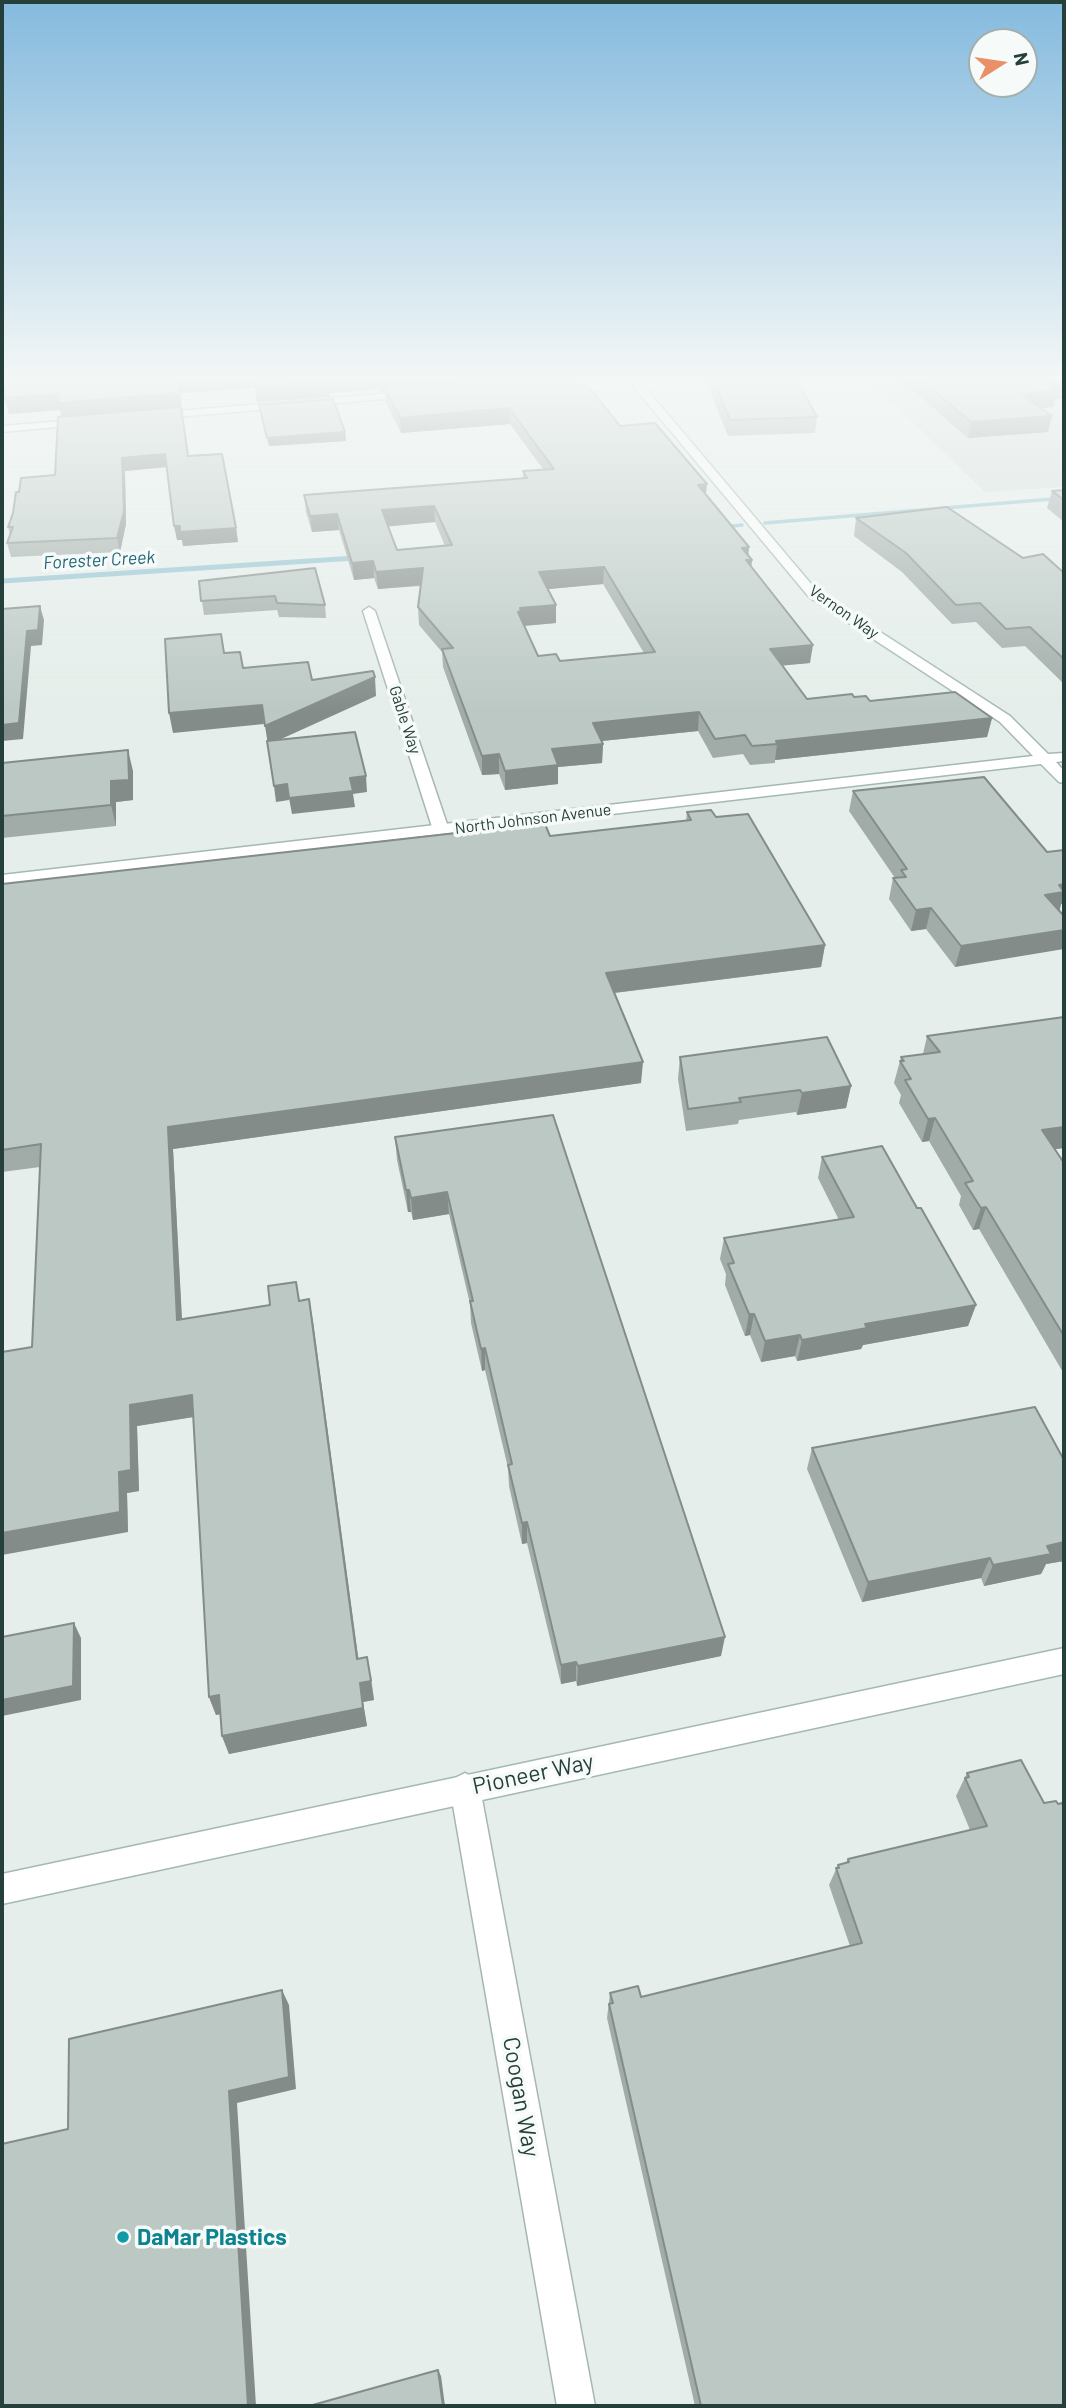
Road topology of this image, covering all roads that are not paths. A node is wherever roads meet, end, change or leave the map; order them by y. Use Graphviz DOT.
graph roads {
  1 [pos="724,488"];
  2 [pos="369,611"];
  3 [pos="1064,757"];
  4 [pos="1046,758"];
  5 [pos="1064,779"];
  6 [pos="440,830"];
  7 [pos="2,880"];
  8 [pos="1064,1661"];
  9 [pos="465,1788"];
  10 [pos="2,1889"];
  11 [pos="576,2406"];
  1 -- 4 [label="main road, Vernon Way"];
  2 -- 6 [label="main road, Gable Way"];
  3 -- 4 [label="main road, North Johnson Avenue"];
  4 -- 5 [label="main road, Vernon Way"];
  4 -- 6 [label="main road, North Johnson Avenue"];
  6 -- 7 [label="main road, North Johnson Avenue"];
  8 -- 9 [label="main road, Pioneer Way"];
  9 -- 10 [label="main road, Pioneer Way"];
  9 -- 11 [label="main road, Coogan Way"];
}
